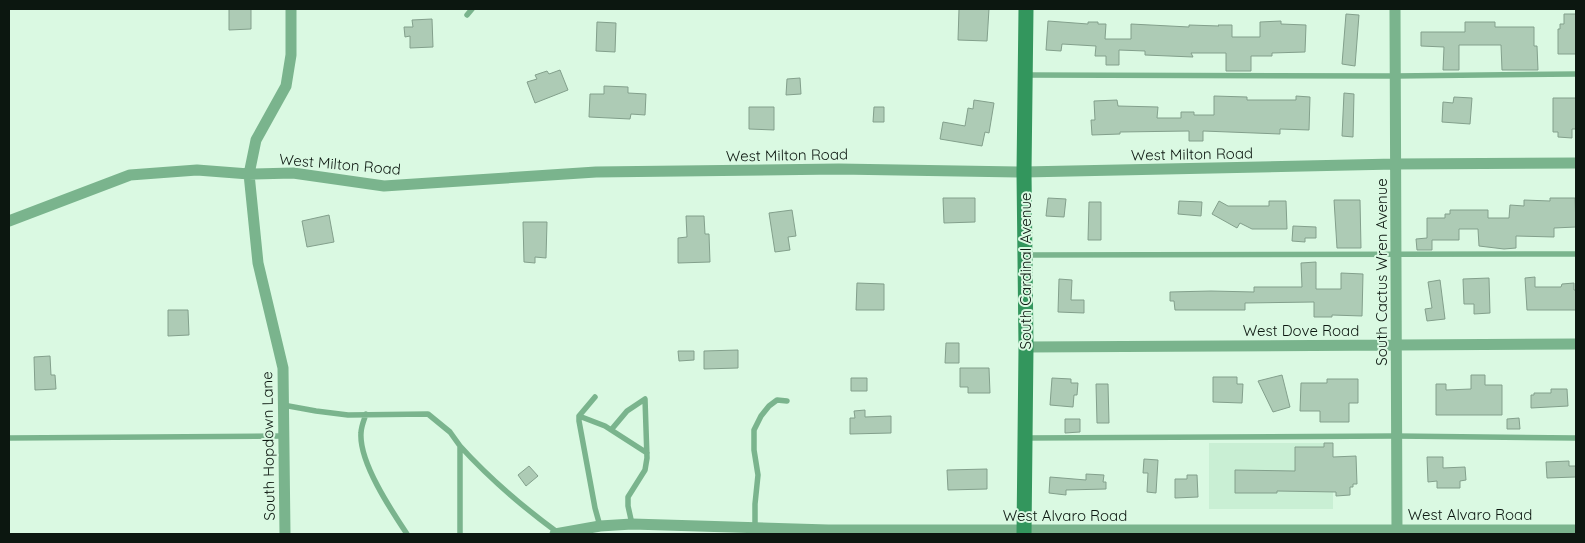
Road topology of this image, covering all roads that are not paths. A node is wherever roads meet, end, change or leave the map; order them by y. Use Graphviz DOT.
graph roads {
  1 [pos="291,9"];
  2 [pos="472,9"];
  3 [pos="1026,9"];
  4 [pos="1395,9"];
  5 [pos="467,15"];
  6 [pos="1576,74"];
  7 [pos="1025,75"];
  8 [pos="1395,76"];
  9 [pos="1576,163"];
  10 [pos="1395,164"];
  11 [pos="1024,172"];
  12 [pos="249,174"];
  13 [pos="9,221"];
  14 [pos="1396,254"];
  15 [pos="1576,254"];
  16 [pos="1025,255"];
  17 [pos="1396,344"];
  18 [pos="1576,344"];
  19 [pos="1026,346"];
  20 [pos="595,397"];
  21 [pos="787,401"];
  22 [pos="283,405"];
  23 [pos="366,414"];
  24 [pos="579,416"];
  25 [pos="611,430"];
  26 [pos="284,436"];
  27 [pos="1396,436"];
  28 [pos="9,438"];
  29 [pos="1025,438"];
  30 [pos="1576,438"];
  31 [pos="460,446"];
  32 [pos="648,453"];
  33 [pos="632,524"];
  34 [pos="600,526"];
  35 [pos="755,528"];
  36 [pos="1576,530"];
  37 [pos="1024,532"];
  38 [pos="1397,532"];
  39 [pos="285,534"];
  40 [pos="406,534"];
  41 [pos="460,534"];
  42 [pos="557,534"];
  1 -- 12 [label="street, South Hopdown Lane"];
  2 -- 5 [label="lane"];
  3 -- 7 [label="main road, South Cardinal Avenue"];
  4 -- 8 [label="street, South Cactus Wren Avenue"];
  6 -- 8 [label="lane"];
  7 -- 8 [label="lane"];
  7 -- 11 [label="main road, South Cardinal Avenue"];
  8 -- 10 [label="street, South Cactus Wren Avenue"];
  9 -- 10 [label="street, West Milton Road"];
  10 -- 11 [label="street, West Milton Road"];
  10 -- 14 [label="street, South Cactus Wren Avenue"];
  11 -- 12 [label="street, West Milton Road"];
  11 -- 16 [label="main road, South Cardinal Avenue"];
  12 -- 13 [label="street, West Milton Road"];
  12 -- 22 [label="street, South Hopdown Lane"];
  14 -- 15 [label="lane"];
  14 -- 16 [label="lane"];
  14 -- 17 [label="street, South Cactus Wren Avenue"];
  16 -- 19 [label="main road, South Cardinal Avenue"];
  17 -- 18 [label="street, West Dove Road"];
  17 -- 19 [label="street, West Dove Road"];
  17 -- 27 [label="street, South Cactus Wren Avenue"];
  19 -- 29 [label="main road, South Cardinal Avenue"];
  20 -- 24 [label="lane"];
  21 -- 35 [label="lane"];
  22 -- 23 [label="lane"];
  22 -- 26 [label="street, South Hopdown Lane"];
  23 -- 31 [label="lane"];
  23 -- 40 [label="lane"];
  24 -- 25 [label="lane"];
  24 -- 34 [label="lane"];
  25 -- 32 [label="lane"];
  25 -- 32 [label="lane"];
  26 -- 28 [label="lane"];
  26 -- 39 [label="street, South Hopdown Lane"];
  27 -- 29 [label="lane"];
  27 -- 30 [label="lane"];
  27 -- 38 [label="street, South Cactus Wren Avenue"];
  29 -- 37 [label="main road, South Cardinal Avenue"];
  31 -- 41 [label="lane"];
  31 -- 42 [label="lane"];
  32 -- 33 [label="lane"];
  33 -- 34 [label="street, West Alvaro Road"];
  33 -- 35 [label="street, West Alvaro Road"];
  34 -- 42 [label="street, West Alvaro Road"];
  35 -- 37 [label="street, West Alvaro Road"];
  36 -- 38 [label="street, West Alvaro Road"];
  37 -- 38 [label="street, West Alvaro Road"];
}
